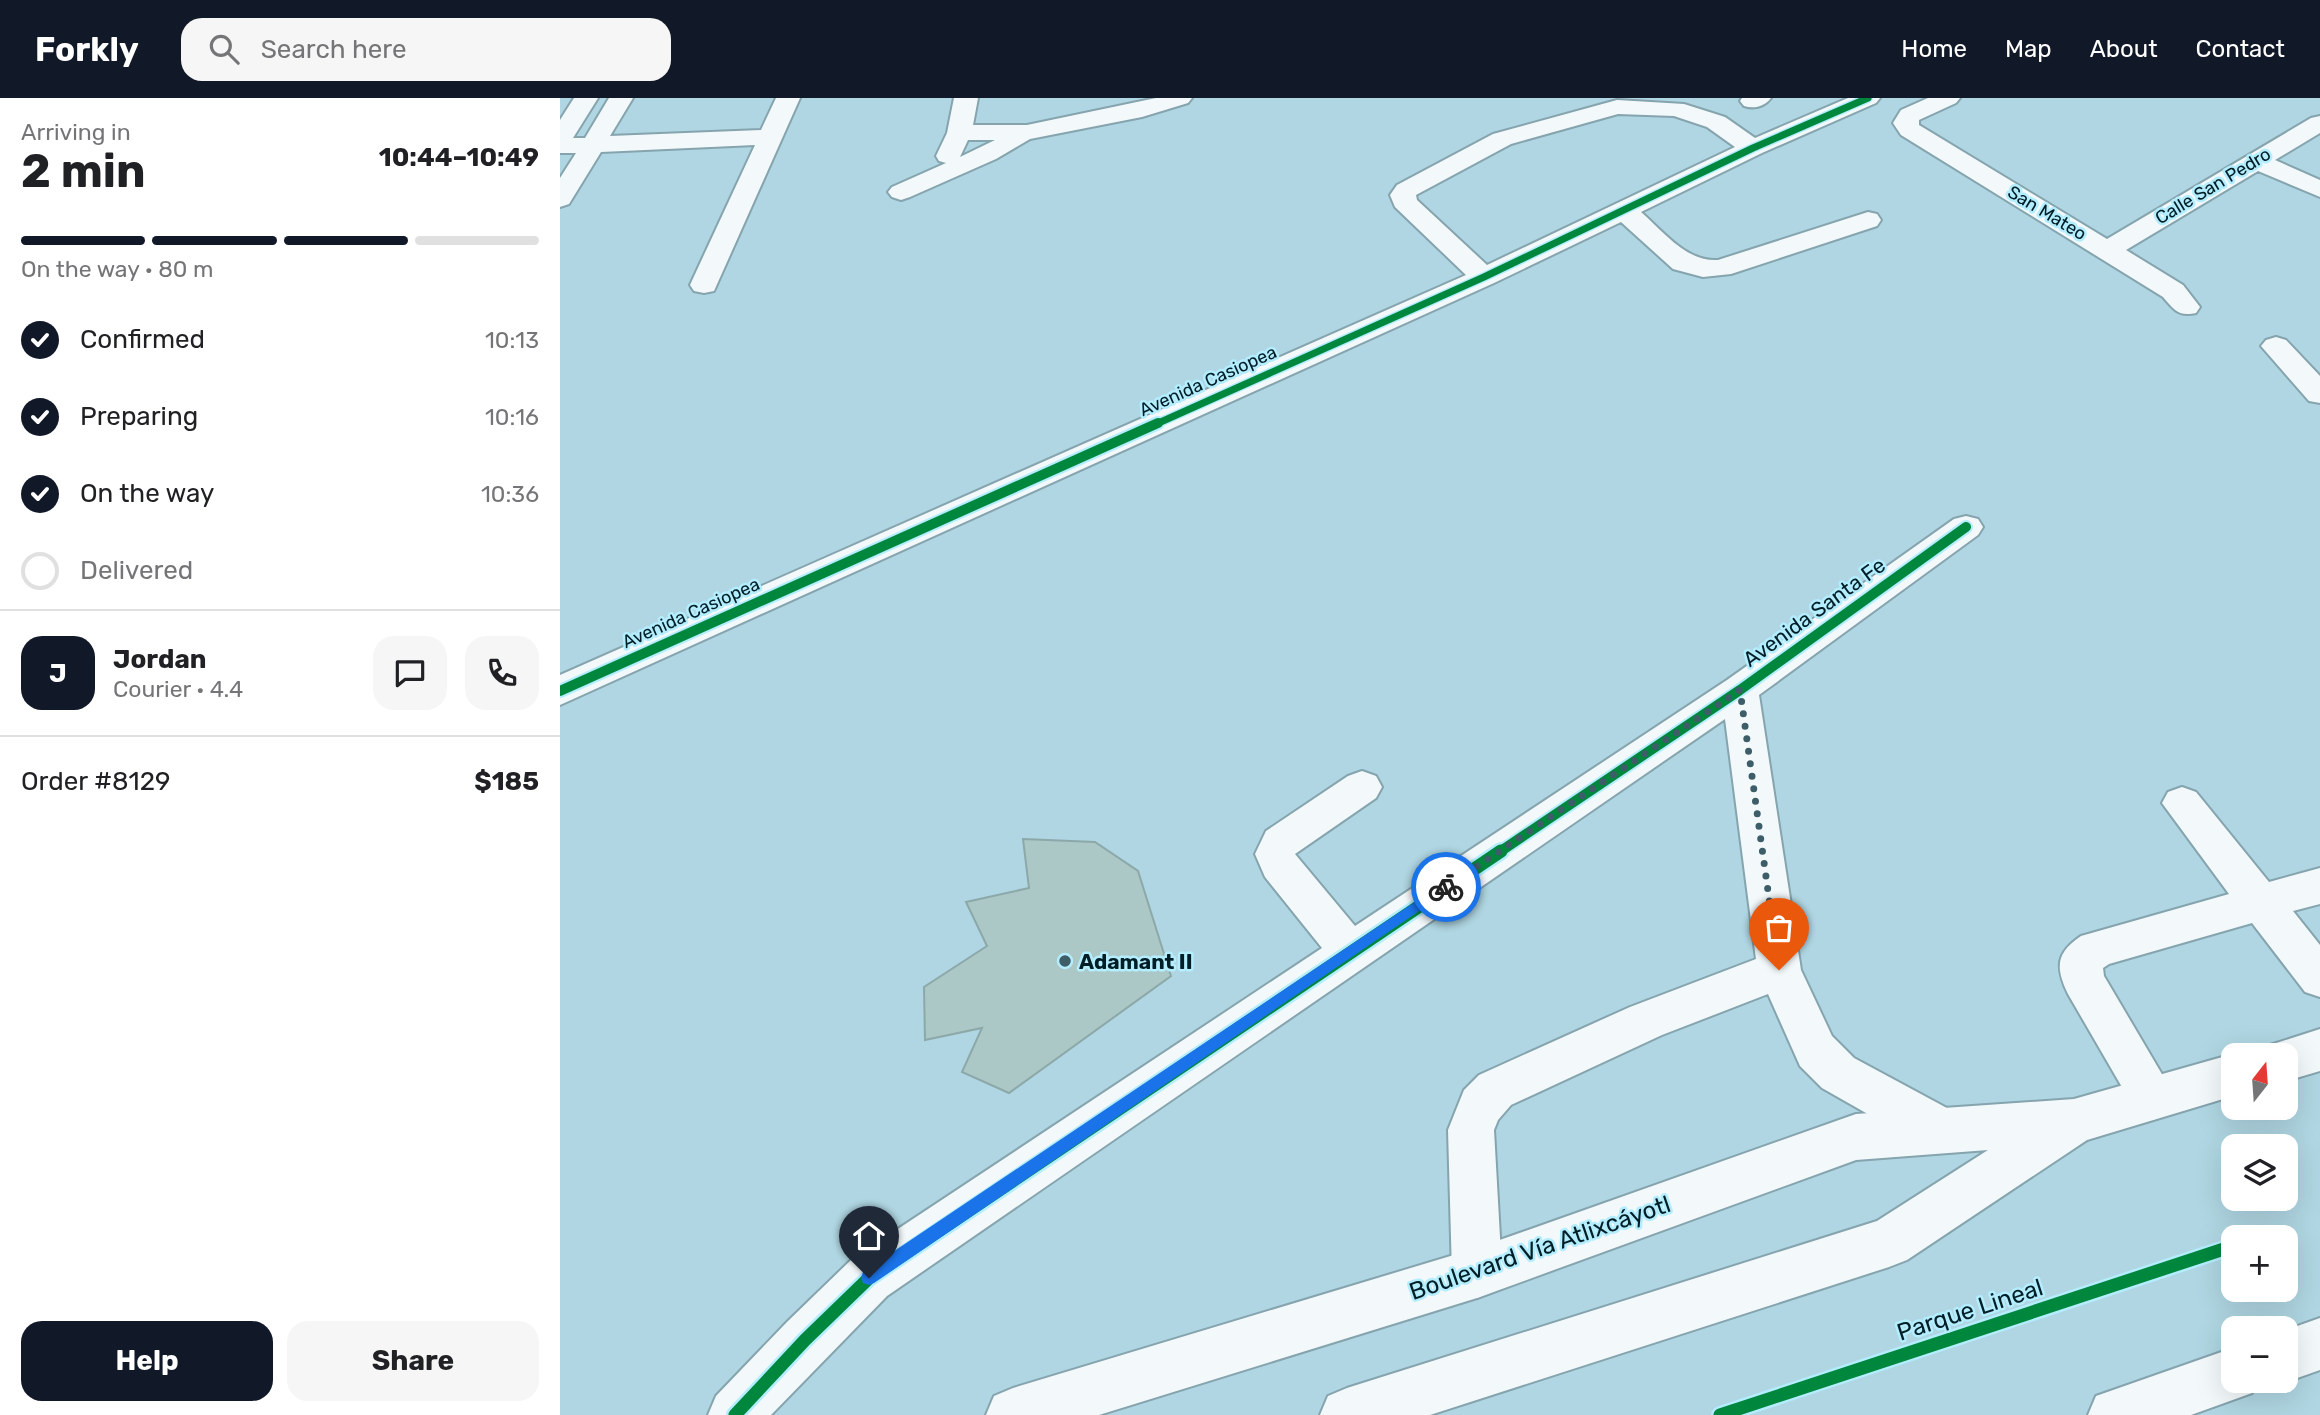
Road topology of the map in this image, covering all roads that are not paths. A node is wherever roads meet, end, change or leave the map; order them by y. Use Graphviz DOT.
graph roads {
  1 [pos="586,98"];
  2 [pos="621,98"];
  3 [pos="788,98"];
  4 [pos="966,98"];
  5 [pos="1180,98"];
  6 [pos="1868,98"];
  7 [pos="1948,98"];
  8 [pos="2320,123"];
  9 [pos="1027,132"];
  10 [pos="959,133"];
  11 [pos="770,137"];
  12 [pos="560,139"];
  13 [pos="593,145"];
  14 [pos="560,146"];
  15 [pos="1753,148"];
  16 [pos="2256,161"];
  17 [pos="941,172"];
  18 [pos="2320,189"];
  19 [pos="901,192"];
  20 [pos="560,199"];
  21 [pos="1622,209"];
  22 [pos="1868,220"];
  23 [pos="2107,250"];
  24 [pos="1484,277"];
  25 [pos="705,285"];
  26 [pos="2186,307"];
  27 [pos="2276,346"];
  28 [pos="2320,394"];
  29 [pos="1966,527"];
  30 [pos="1740,690"];
  31 [pos="560,691"];
  32 [pos="1362,787"];
  33 [pos="2182,803"];
  34 [pos="2320,886"];
  35 [pos="2260,904"];
  36 [pos="1350,951"];
  37 [pos="1779,970"];
  38 [pos="2320,978"];
  39 [pos="2320,1050"];
  40 [pos="2298,1056"];
  41 [pos="2221,1078"];
  42 [pos="2153,1098"];
  43 [pos="2074,1121"];
  44 [pos="1941,1130"];
  45 [pos="1477,1273"];
  46 [pos="2320,1344"];
  47 [pos="2298,1352"];
  48 [pos="2221,1378"];
  49 [pos="2130,1412"];
  50 [pos="735,1415"];
  51 [pos="1013,1415"];
  52 [pos="1347,1415"];
  1 -- 12 [label="street"];
  2 -- 13 [label="street"];
  3 -- 11 [label="street"];
  4 -- 10 [label="street"];
  5 -- 9 [label="street"];
  6 -- 15 [label="street, Avenida Casiopea"];
  7 -- 23 [label="street, San Mateo"];
  8 -- 16 [label="street, Calle San Pedro"];
  9 -- 10 [label="street"];
  9 -- 17 [label="street"];
  10 -- 17 [label="street"];
  11 -- 13 [label="street"];
  11 -- 25 [label="street"];
  13 -- 14 [label="street"];
  13 -- 20 [label="street"];
  15 -- 21 [label="street, Avenida Casiopea"];
  15 -- 24 [label="street"];
  16 -- 18 [label="street"];
  16 -- 23 [label="street, Calle San Pedro"];
  17 -- 19 [label="street"];
  21 -- 22 [label="street"];
  21 -- 24 [label="street, Avenida Casiopea"];
  23 -- 26 [label="street, San Mateo"];
  24 -- 31 [label="street, Avenida Casiopea"];
  27 -- 28 [label="street"];
  29 -- 30 [label="street, Avenida Santa Fe"];
  30 -- 36 [label="street, Avenida Santa Fe"];
  30 -- 37 [label="street"];
  32 -- 36 [label="street"];
  33 -- 35 [label="street"];
  34 -- 35 [label="street"];
  35 -- 38 [label="street"];
  35 -- 42 [label="street"];
  36 -- 50 [label="street, Avenida Santa Fe"];
  37 -- 44 [label="street"];
  37 -- 45 [label="street"];
  39 -- 40 [label="street"];
  41 -- 42 [label="street, Boulevard Vía Atlixcáyotl"];
  42 -- 43 [label="street, Boulevard Vía Atlixcáyotl"];
  43 -- 44 [label="street, Boulevard Vía Atlixcáyotl"];
  43 -- 52 [label="street, Boulevard Vía Atlixcáyotl"];
  44 -- 45 [label="street, Boulevard Vía Atlixcáyotl"];
  45 -- 51 [label="street, Boulevard Vía Atlixcáyotl"];
  46 -- 47 [label="street"];
  48 -- 49 [label="street"];
}
